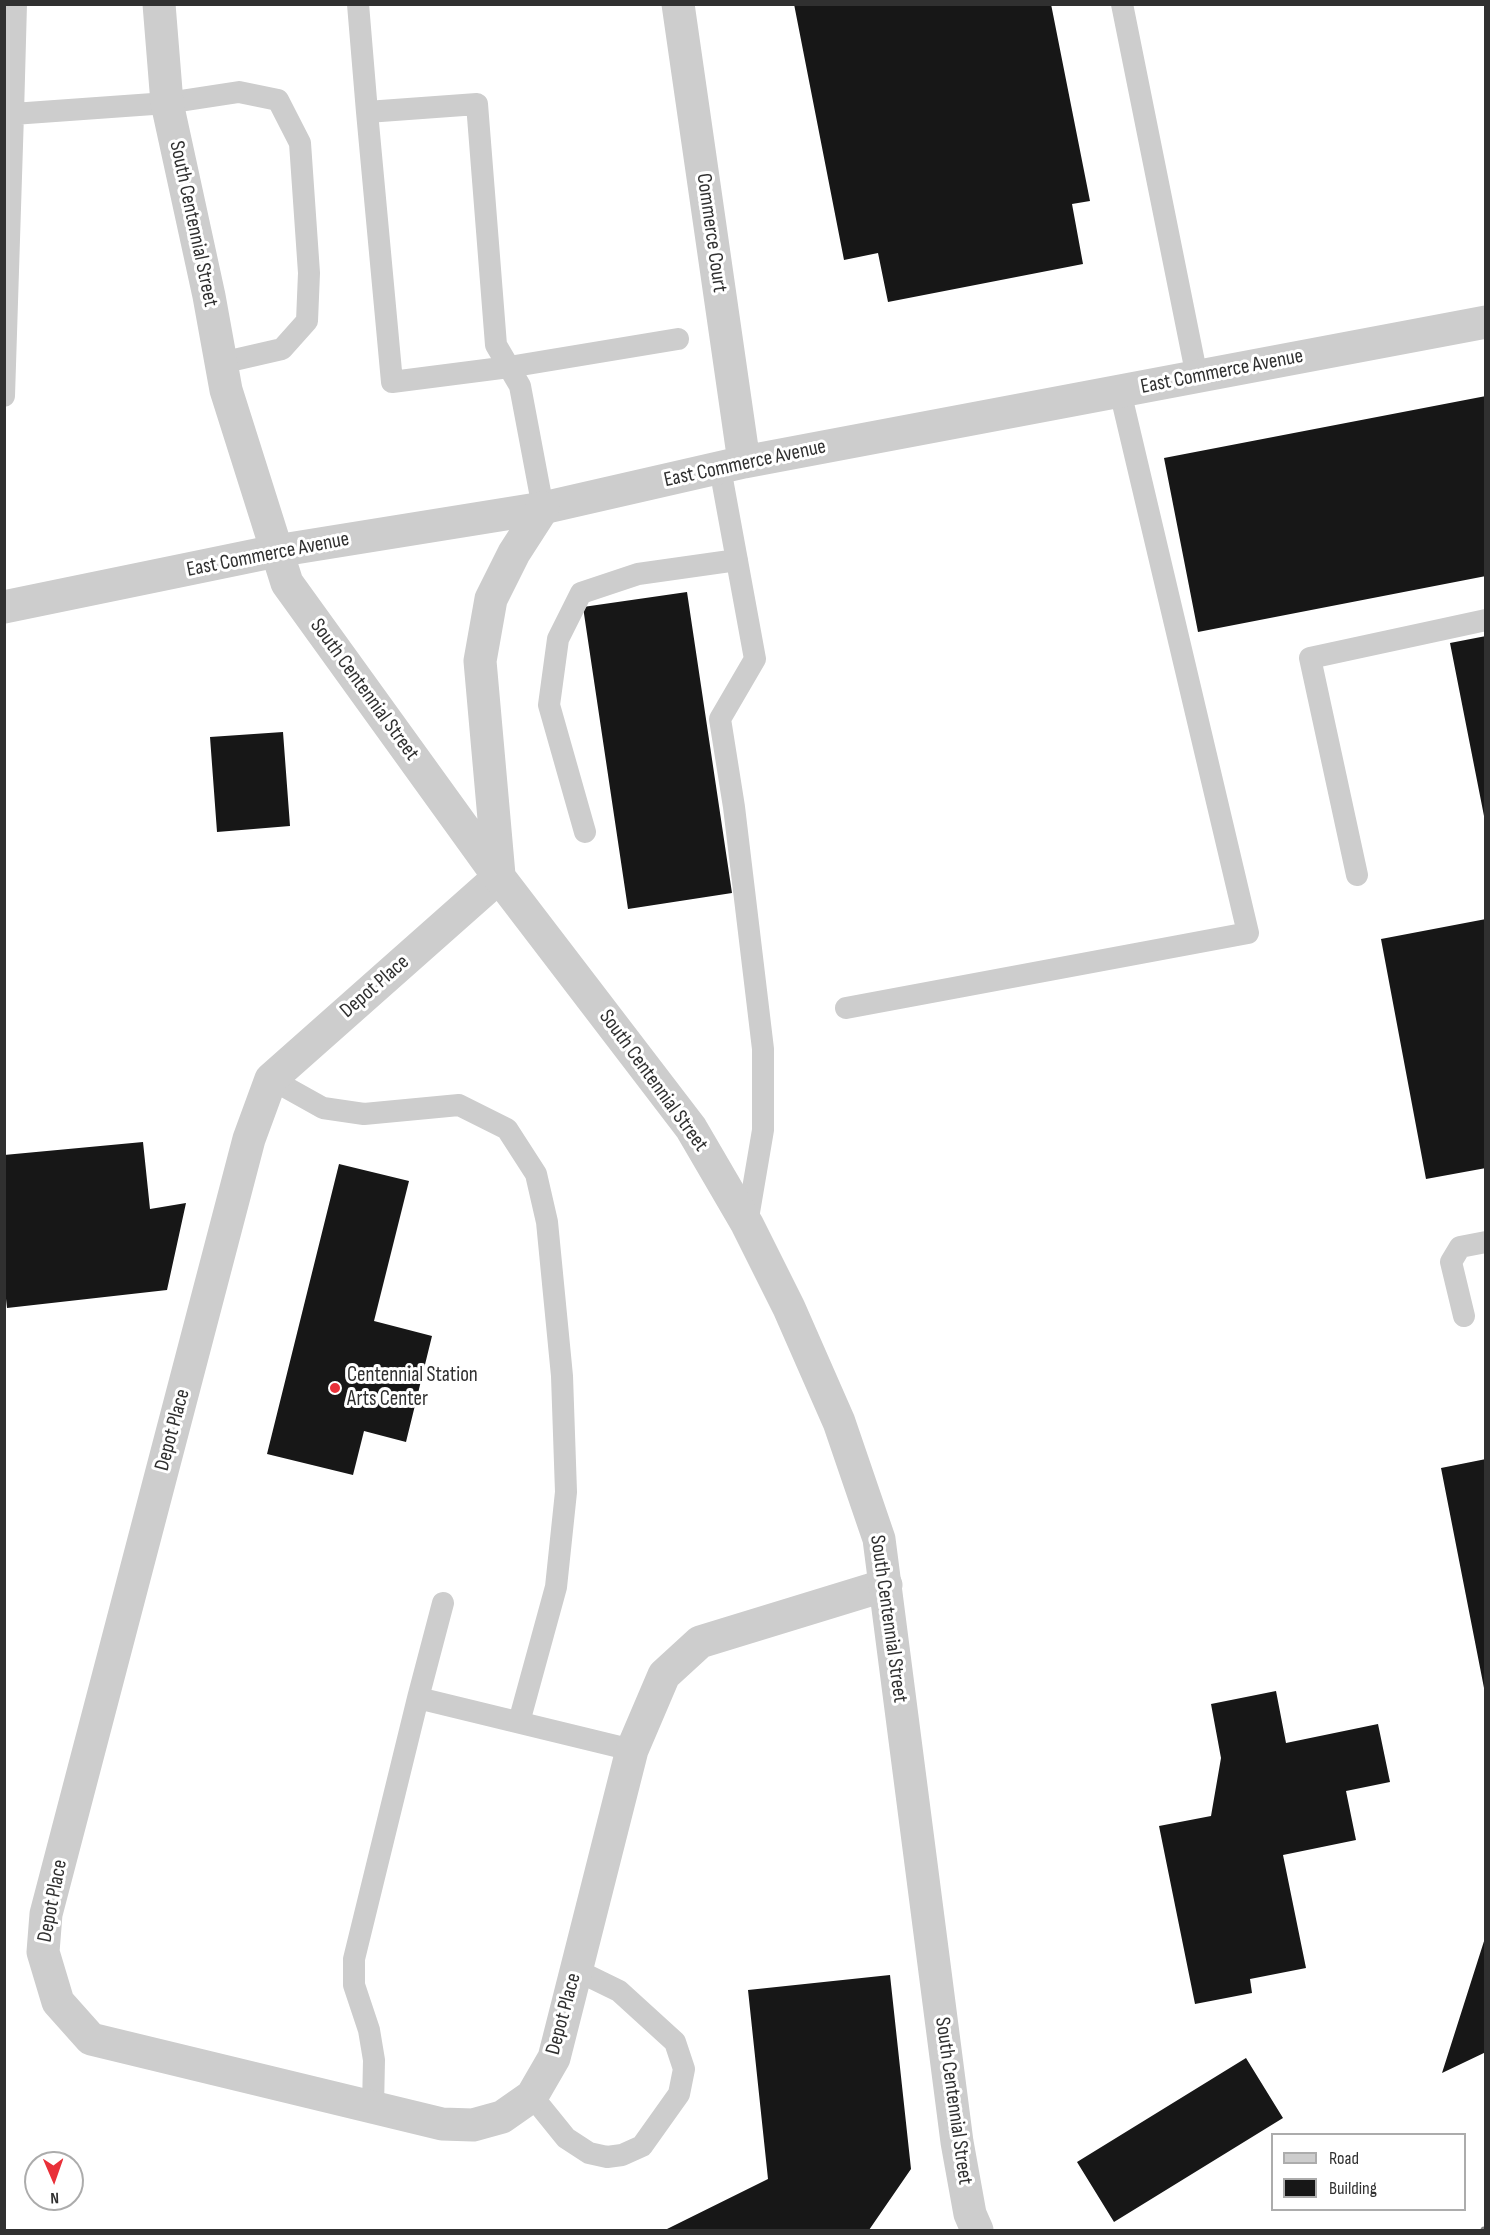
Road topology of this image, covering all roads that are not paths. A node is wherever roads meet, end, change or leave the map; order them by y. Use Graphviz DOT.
graph roads {
  1 [pos="16,4"];
  2 [pos="159,4"];
  3 [pos="358,4"];
  4 [pos="678,4"];
  5 [pos="1122,4"];
  6 [pos="167,103"];
  7 [pos="367,112"];
  8 [pos="8,114"];
  9 [pos="1485,322"];
  10 [pos="678,339"];
  11 [pos="221,363"];
  12 [pos="509,367"];
  13 [pos="1197,377"];
  14 [pos="1120,391"];
  15 [pos="4,396"];
  16 [pos="732,465"];
  17 [pos="543,508"];
  18 [pos="276,551"];
  19 [pos="737,560"];
  20 [pos="4,607"];
  21 [pos="1485,620"];
  22 [pos="585,832"];
  23 [pos="1358,875"];
  24 [pos="499,877"];
  25 [pos="846,1008"];
  26 [pos="271,1079"];
  27 [pos="747,1224"];
  28 [pos="1485,1242"];
  29 [pos="1464,1316"];
  30 [pos="886,1585"];
  31 [pos="443,1603"];
  32 [pos="418,1698"];
  33 [pos="519,1722"];
  34 [pos="632,1750"];
  35 [pos="576,1970"];
  36 [pos="532,2096"];
  37 [pos="373,2107"];
  38 [pos="977,2230"];
  1 -- 8 [label="lane"];
  2 -- 6 [label="street, South Centennial Street"];
  3 -- 7 [label="lane"];
  4 -- 16 [label="street, Commerce Court"];
  5 -- 13 [label="lane"];
  6 -- 8 [label="lane"];
  6 -- 11 [label="street, South Centennial Street"];
  6 -- 11 [label="lane"];
  7 -- 12 [label="lane"];
  7 -- 12 [label="lane"];
  8 -- 15 [label="lane"];
  9 -- 13 [label="street, East Commerce Avenue"];
  10 -- 12 [label="lane"];
  11 -- 18 [label="street, South Centennial Street"];
  12 -- 17 [label="lane"];
  13 -- 14 [label="street, East Commerce Avenue"];
  14 -- 16 [label="street, East Commerce Avenue"];
  14 -- 25 [label="lane"];
  16 -- 17 [label="street, East Commerce Avenue"];
  16 -- 19 [label="lane"];
  17 -- 18 [label="street, East Commerce Avenue"];
  17 -- 24 [label="street"];
  18 -- 20 [label="street, East Commerce Avenue"];
  18 -- 24 [label="street, South Centennial Street"];
  19 -- 22 [label="lane"];
  19 -- 27 [label="lane"];
  21 -- 23 [label="lane"];
  24 -- 26 [label="street, Depot Place"];
  24 -- 27 [label="street, South Centennial Street"];
  26 -- 33 [label="lane"];
  26 -- 37 [label="street, Depot Place"];
  27 -- 30 [label="street, South Centennial Street"];
  28 -- 29 [label="lane"];
  30 -- 34 [label="street, Depot Place"];
  30 -- 38 [label="street, South Centennial Street"];
  31 -- 32 [label="lane"];
  32 -- 33 [label="lane"];
  32 -- 37 [label="lane"];
  33 -- 34 [label="lane"];
  34 -- 35 [label="street, Depot Place"];
  35 -- 36 [label="street, Depot Place"];
  35 -- 36 [label="lane"];
  36 -- 37 [label="street, Depot Place"];
}
